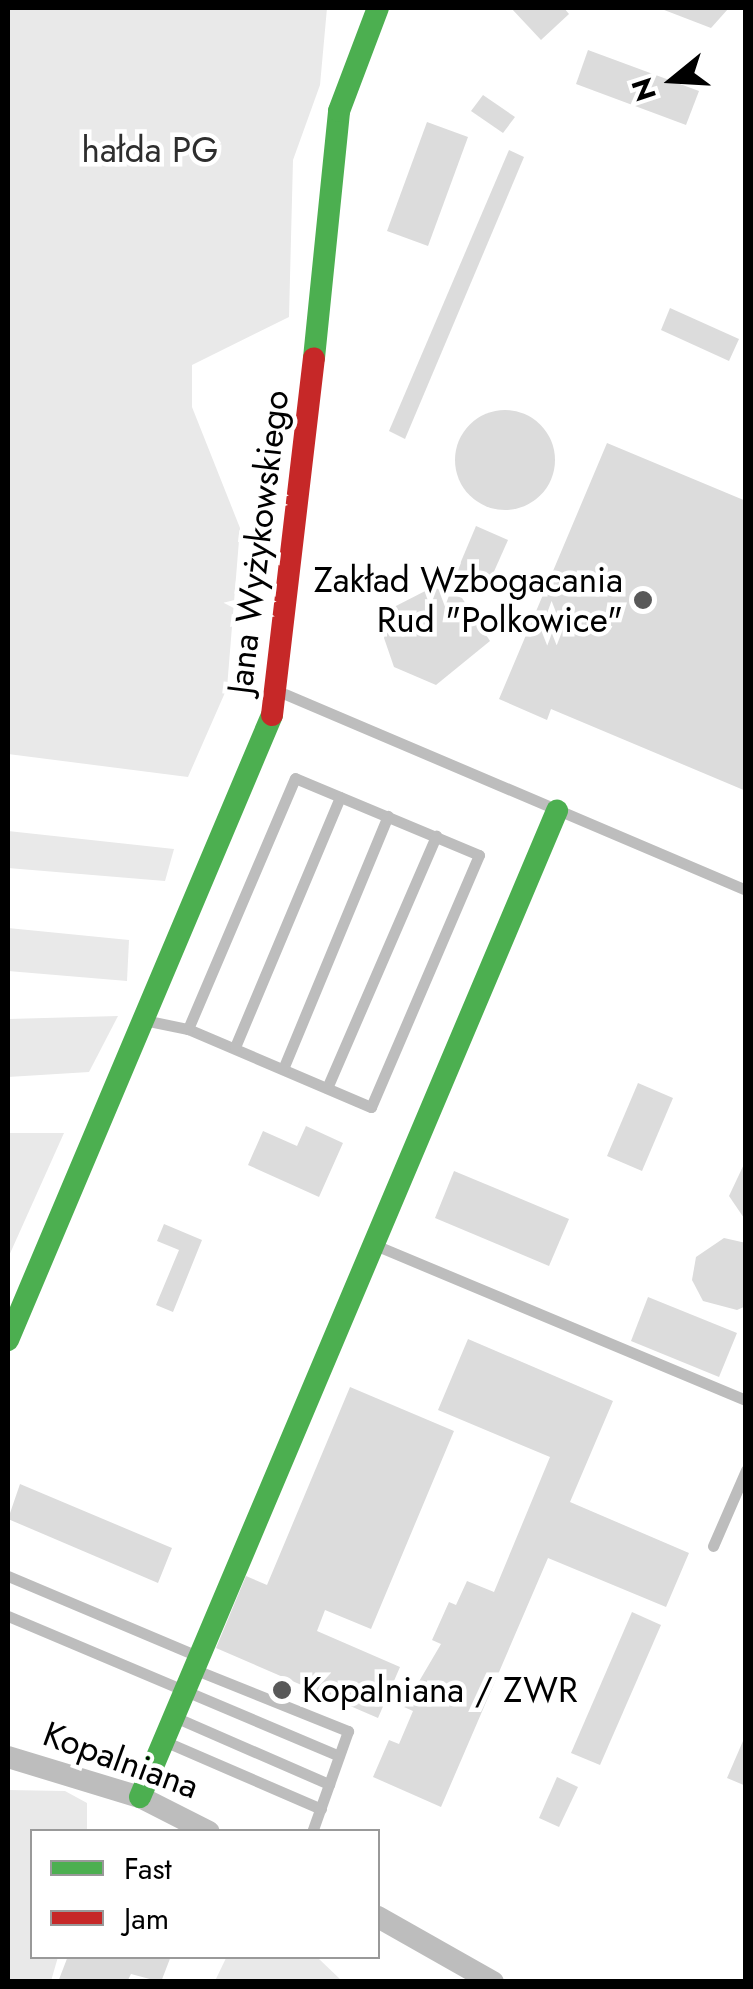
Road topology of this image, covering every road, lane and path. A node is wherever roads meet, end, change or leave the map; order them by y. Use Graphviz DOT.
graph roads {
  1 [pos="378,8"];
  2 [pos="281,692"];
  3 [pos="340,796"];
  4 [pos="557,811"];
  5 [pos="388,816"];
  6 [pos="436,836"];
  7 [pos="746,890"];
  8 [pos="144,1020"];
  9 [pos="188,1029"];
  10 [pos="235,1048"];
  11 [pos="283,1068"];
  12 [pos="327,1088"];
  13 [pos="375,1245"];
  14 [pos="8,1340"];
  15 [pos="746,1400"];
  16 [pos="746,1470"];
  17 [pos="714,1546"];
  18 [pos="8,1576"];
  19 [pos="8,1616"];
  20 [pos="197,1663"];
  21 [pos="185,1692"];
  22 [pos="174,1716"];
  23 [pos="164,1740"];
  24 [pos="339,1756"];
  25 [pos="8,1758"];
  26 [pos="329,1784"];
  27 [pos="140,1797"];
  28 [pos="321,1809"];
  29 [pos="202,1829"];
  30 [pos="313,1829"];
  31 [pos="380,1918"];
  32 [pos="493,1982"];
  1 -- 2 [label="street, Jana Wyżykowskiego"];
  2 -- 4 [label="lane"];
  2 -- 8 [label="street, Jana Wyżykowskiego"];
  3 -- 5 [label="lane"];
  3 -- 9 [label="lane"];
  3 -- 10 [label="lane"];
  4 -- 7 [label="lane"];
  4 -- 13 [label="street"];
  5 -- 6 [label="lane"];
  5 -- 11 [label="lane"];
  6 -- 12 [label="lane"];
  6 -- 12 [label="lane"];
  8 -- 9 [label="lane"];
  8 -- 14 [label="street, Jana Wyżykowskiego"];
  9 -- 10 [label="lane"];
  10 -- 11 [label="lane"];
  11 -- 12 [label="lane"];
  13 -- 15 [label="lane"];
  13 -- 20 [label="street"];
  16 -- 17 [label="lane"];
  18 -- 20 [label="lane"];
  19 -- 21 [label="lane"];
  20 -- 21 [label="street"];
  20 -- 24 [label="lane"];
  21 -- 22 [label="street"];
  21 -- 24 [label="lane"];
  22 -- 23 [label="street"];
  22 -- 26 [label="lane"];
  23 -- 27 [label="street"];
  23 -- 28 [label="lane"];
  24 -- 26 [label="lane"];
  25 -- 27 [label="street, Kopalniana"];
  26 -- 28 [label="lane"];
  27 -- 29 [label="street, Kopalniana"];
  28 -- 30 [label="lane"];
  31 -- 32 [label="street"];
}
